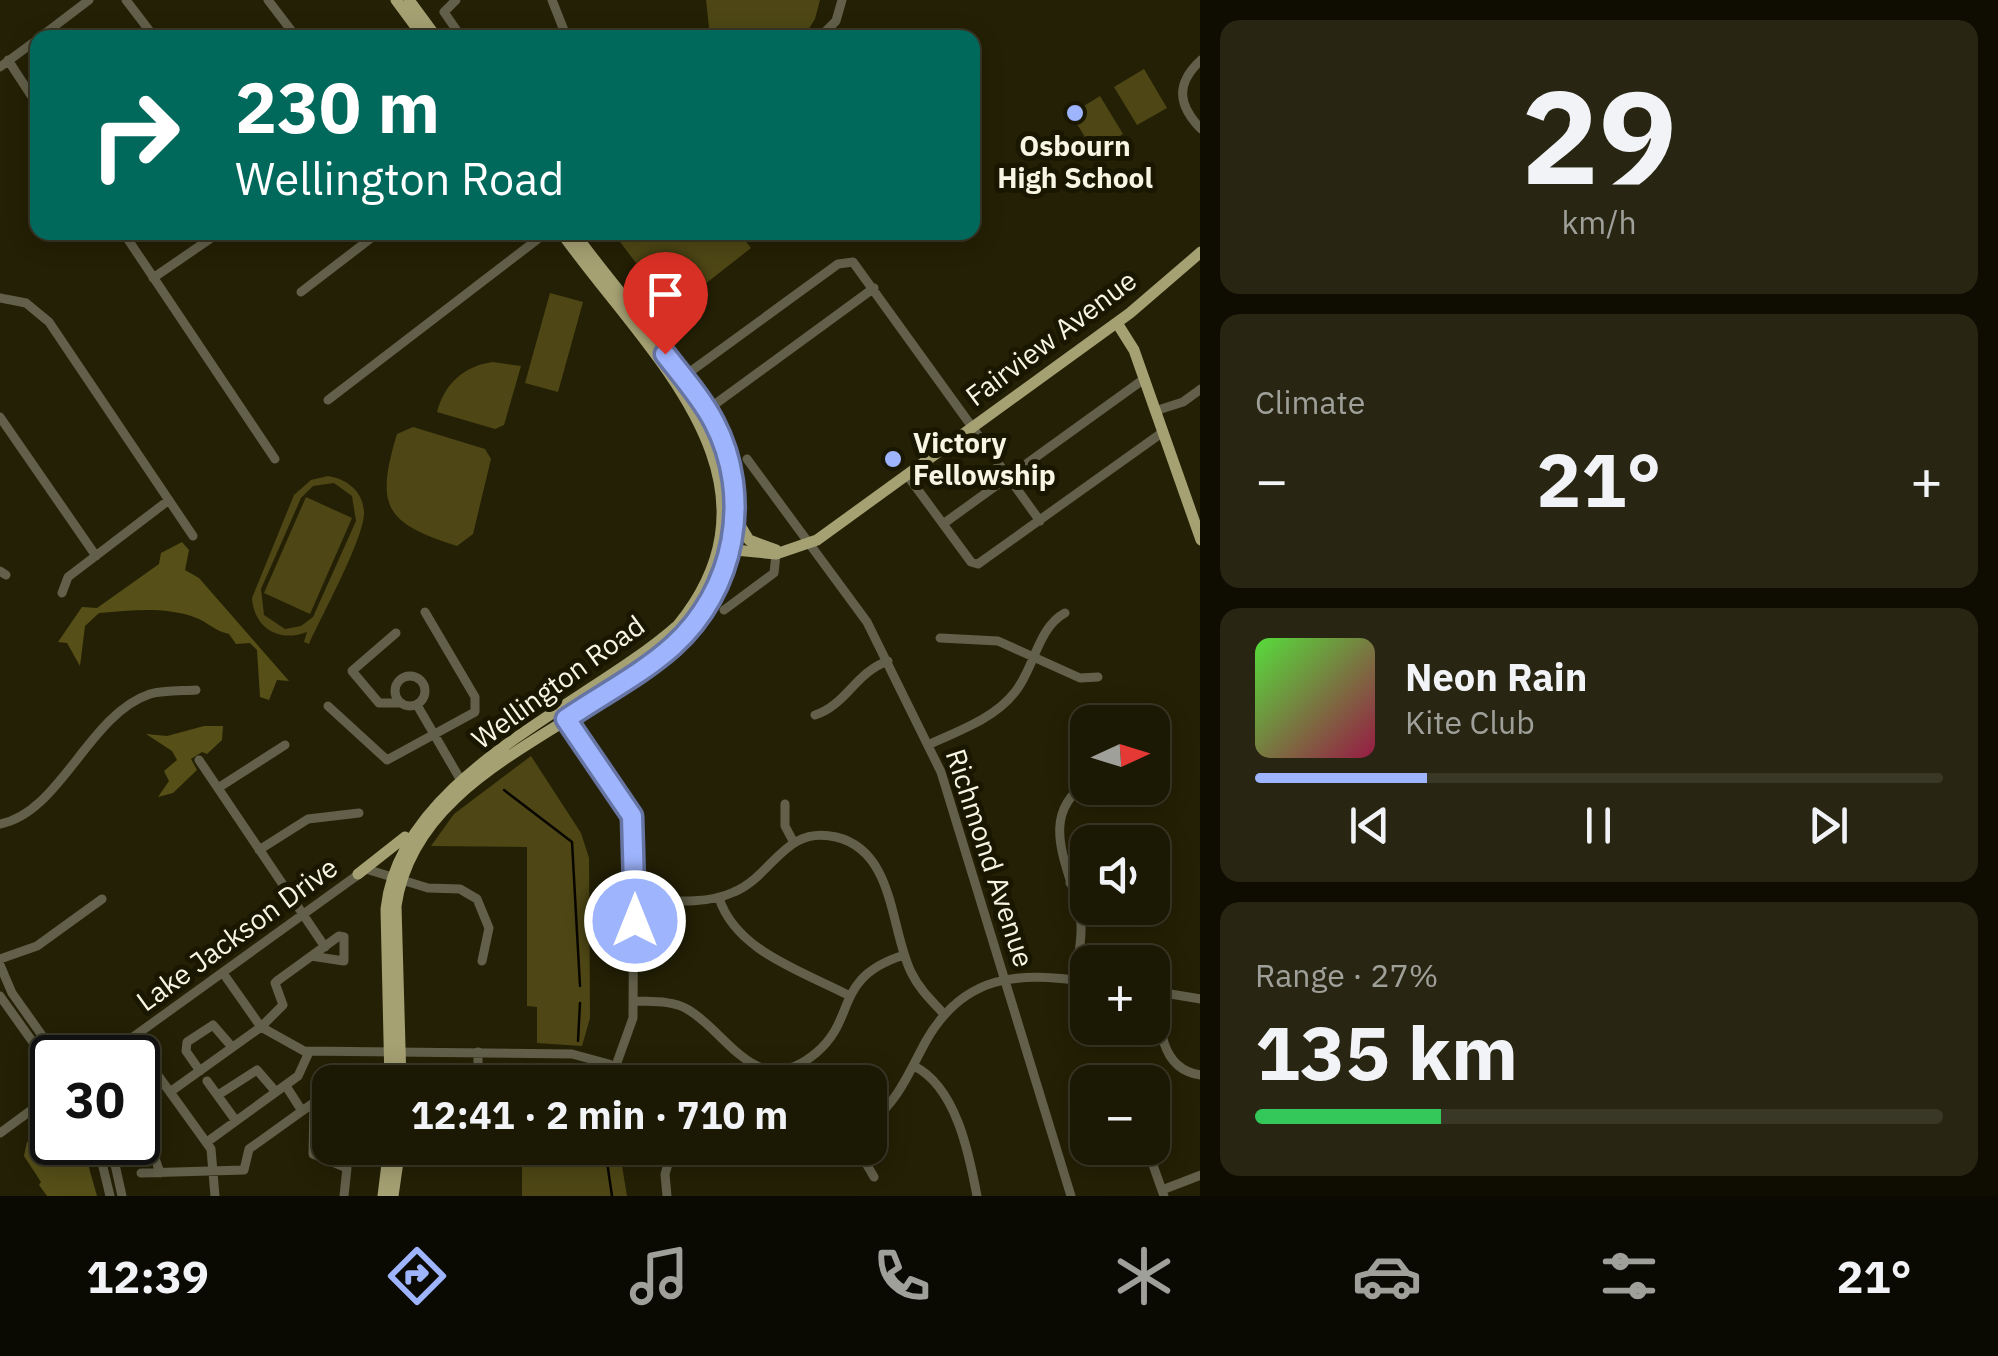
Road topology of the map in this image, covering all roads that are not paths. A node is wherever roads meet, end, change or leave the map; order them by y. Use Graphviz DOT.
graph roads {
  1 [pos="89,0"];
  2 [pos="126,0"];
  3 [pos="268,0"];
  4 [pos="396,0"];
  5 [pos="408,0"];
  6 [pos="456,0"];
  7 [pos="552,0"];
  8 [pos="842,0"];
  9 [pos="49,30"];
  10 [pos="149,30"];
  11 [pos="291,30"];
  12 [pos="418,30"];
  13 [pos="430,30"];
  14 [pos="456,30"];
  15 [pos="564,30"];
  16 [pos="827,30"];
  17 [pos="30,44"];
  18 [pos="1200,60"];
  19 [pos="4,63"];
  20 [pos="30,96"];
  21 [pos="1200,129"];
  22 [pos="128,240"];
  23 [pos="208,240"];
  24 [pos="369,240"];
  25 [pos="538,240"];
  26 [pos="567,240"];
  27 [pos="580,240"];
  28 [pos="1200,252"];
  29 [pos="153,278"];
  30 [pos="874,288"];
  31 [pos="301,292"];
  32 [pos="0,298"];
  33 [pos="1117,323"];
  34 [pos="1144,379"];
  35 [pos="679,381"];
  36 [pos="1200,389"];
  37 [pos="328,400"];
  38 [pos="707,410"];
  39 [pos="1155,411"];
  40 [pos="0,417"];
  41 [pos="974,426"];
  42 [pos="1162,432"];
  43 [pos="275,459"];
  44 [pos="746,459"];
  45 [pos="907,475"];
  46 [pos="1009,476"];
  47 [pos="169,500"];
  48 [pos="1196,510"];
  49 [pos="734,512"];
  50 [pos="1040,521"];
  51 [pos="943,524"];
  52 [pos="193,536"];
  53 [pos="1200,540"];
  54 [pos="810,544"];
  55 [pos="724,549"];
  56 [pos="781,553"];
  57 [pos="96,556"];
  58 [pos="62,593"];
  59 [pos="724,610"];
  60 [pos="425,612"];
  61 [pos="1065,614"];
  62 [pos="396,633"];
  63 [pos="940,638"];
  64 [pos="1035,656"];
  65 [pos="888,662"];
  66 [pos="1098,676"];
  67 [pos="196,690"];
  68 [pos="400,703"];
  69 [pos="417,705"];
  70 [pos="328,706"];
  71 [pos="563,714"];
  72 [pos="815,716"];
  73 [pos="437,734"];
  74 [pos="285,745"];
  75 [pos="928,745"];
  76 [pos="199,760"];
  77 [pos="465,787"];
  78 [pos="218,788"];
  79 [pos="1070,797"];
  80 [pos="785,804"];
  81 [pos="359,813"];
  82 [pos="0,824"];
  83 [pos="419,824"];
  84 [pos="793,841"];
  85 [pos="259,850"];
  86 [pos="358,874"];
  87 [pos="396,878"];
  88 [pos="1070,882"];
  89 [pos="718,898"];
  90 [pos="102,899"];
  91 [pos="635,900"];
  92 [pos="302,914"];
  93 [pos="324,946"];
  94 [pos="311,956"];
  95 [pos="904,956"];
  96 [pos="482,961"];
  97 [pos="0,962"];
  98 [pos="234,966"];
  99 [pos="223,973"];
  100 [pos="1006,978"];
  101 [pos="1070,979"];
  102 [pos="234,988"];
  103 [pos="1170,994"];
  104 [pos="848,995"];
  105 [pos="0,996"];
  106 [pos="1200,998"];
  107 [pos="634,1001"];
  108 [pos="944,1014"];
  109 [pos="261,1027"];
  110 [pos="42,1035"];
  111 [pos="135,1035"];
  112 [pos="30,1038"];
  113 [pos="1165,1045"];
  114 [pos="232,1048"];
  115 [pos="308,1052"];
  116 [pos="478,1052"];
  117 [pos="394,1056"];
  118 [pos="393,1065"];
  119 [pos="396,1065"];
  120 [pos="478,1065"];
  121 [pos="607,1065"];
  122 [pos="617,1065"];
  123 [pos="914,1066"];
  124 [pos="200,1071"];
  125 [pos="1200,1075"];
  126 [pos="160,1078"];
  127 [pos="207,1080"];
  128 [pos="281,1089"];
  129 [pos="170,1092"];
  130 [pos="218,1096"];
  131 [pos="887,1105"];
  132 [pos="310,1106"];
  133 [pos="30,1111"];
  134 [pos="292,1118"];
  135 [pos="236,1121"];
  136 [pos="312,1121"];
  137 [pos="312,1128"];
  138 [pos="0,1132"];
  139 [pos="207,1142"];
  140 [pos="103,1165"];
  141 [pos="115,1165"];
  142 [pos="157,1165"];
  143 [pos="343,1165"];
  144 [pos="387,1165"];
  145 [pos="398,1165"];
  146 [pos="668,1165"];
  147 [pos="867,1165"];
  148 [pos="1153,1165"];
  149 [pos="214,1171"];
  150 [pos="160,1173"];
  151 [pos="141,1174"];
  152 [pos="1200,1175"];
  153 [pos="874,1177"];
  154 [pos="1164,1193"];
  155 [pos="110,1196"];
  156 [pos="122,1196"];
  157 [pos="215,1196"];
  158 [pos="344,1196"];
  159 [pos="383,1196"];
  160 [pos="393,1196"];
  161 [pos="667,1196"];
  162 [pos="977,1196"];
  163 [pos="1071,1196"];
  1 -- 9 [label="street"];
  2 -- 10 [label="street"];
  3 -- 11 [label="street"];
  4 -- 12 [label="main road"];
  5 -- 13 [label="main road"];
  6 -- 14 [label="street"];
  7 -- 15 [label="street"];
  8 -- 16 [label="street"];
  17 -- 19 [label="street"];
  18 -- 21 [label="street"];
  19 -- 20 [label="street"];
  22 -- 29 [label="street"];
  23 -- 29 [label="street"];
  24 -- 31 [label="street"];
  25 -- 37 [label="street"];
  26 -- 35 [label="main road, Wellington Road"];
  27 -- 35 [label="main road, Wellington Road"];
  28 -- 33 [label="main road, Fairview Avenue"];
  29 -- 43 [label="street"];
  30 -- 35 [label="street"];
  30 -- 38 [label="street"];
  30 -- 41 [label="street"];
  32 -- 47 [label="street"];
  33 -- 34 [label="main road"];
  33 -- 41 [label="main road, Fairview Avenue"];
  34 -- 39 [label="main road"];
  34 -- 46 [label="street"];
  35 -- 38 [label="main road, Wellington Road"];
  35 -- 55 [label="main road, Wellington Road"];
  36 -- 39 [label="street"];
  38 -- 49 [label="main road, Wellington Road"];
  39 -- 42 [label="main road"];
  40 -- 57 [label="street"];
  41 -- 45 [label="main road, Fairview Avenue"];
  41 -- 46 [label="street"];
  42 -- 48 [label="main road"];
  42 -- 50 [label="street"];
  44 -- 54 [label="street, Richmond Avenue"];
  45 -- 51 [label="street"];
  45 -- 54 [label="main road, Fairview Avenue"];
  46 -- 50 [label="street"];
  46 -- 51 [label="street"];
  47 -- 52 [label="street"];
  47 -- 57 [label="street"];
  48 -- 53 [label="main road"];
  49 -- 55 [label="main road, Wellington Road"];
  49 -- 56 [label="main road"];
  50 -- 51 [label="street"];
  54 -- 56 [label="main road, Fairview Avenue"];
  54 -- 65 [label="street, Richmond Avenue"];
  55 -- 56 [label="main road, Fairview Avenue"];
  55 -- 71 [label="main road, Wellington Road"];
  56 -- 59 [label="street"];
  57 -- 58 [label="street"];
  60 -- 73 [label="street"];
  61 -- 64 [label="street"];
  62 -- 68 [label="street"];
  63 -- 64 [label="street"];
  64 -- 66 [label="street"];
  64 -- 75 [label="street"];
  65 -- 72 [label="street"];
  65 -- 75 [label="street, Richmond Avenue"];
  67 -- 82 [label="street"];
  68 -- 69 [label="street"];
  68 -- 69 [label="street"];
  69 -- 73 [label="street"];
  70 -- 73 [label="street"];
  71 -- 77 [label="main road, Wellington Road"];
  71 -- 91 [label="street"];
  73 -- 77 [label="street"];
  74 -- 78 [label="street"];
  75 -- 100 [label="street, Richmond Avenue"];
  76 -- 78 [label="street"];
  77 -- 83 [label="main road, Wellington Road"];
  77 -- 87 [label="main road, Wellington Road"];
  78 -- 85 [label="street"];
  79 -- 88 [label="street"];
  80 -- 84 [label="street"];
  81 -- 85 [label="street"];
  83 -- 86 [label="main road"];
  83 -- 87 [label="main road, Wellington Road"];
  84 -- 89 [label="street"];
  84 -- 95 [label="street"];
  85 -- 92 [label="street"];
  86 -- 87 [label="street, Lake Jackson Drive"];
  86 -- 92 [label="street, Lake Jackson Drive"];
  87 -- 96 [label="street, Lake Jackson Drive"];
  87 -- 117 [label="main road, Wellington Road"];
  89 -- 91 [label="street"];
  89 -- 104 [label="street"];
  90 -- 97 [label="street"];
  91 -- 107 [label="street"];
  92 -- 93 [label="street"];
  92 -- 98 [label="street, Lake Jackson Drive"];
  93 -- 94 [label="street"];
  93 -- 94 [label="street"];
  94 -- 109 [label="street"];
  95 -- 104 [label="street"];
  95 -- 108 [label="street"];
  97 -- 110 [label="street"];
  98 -- 99 [label="street, Lake Jackson Drive"];
  98 -- 102 [label="street"];
  99 -- 102 [label="street"];
  99 -- 111 [label="street, Lake Jackson Drive"];
  100 -- 101 [label="street"];
  100 -- 108 [label="street"];
  100 -- 163 [label="street, Richmond Avenue"];
  102 -- 109 [label="street"];
  103 -- 106 [label="street"];
  104 -- 107 [label="street"];
  105 -- 112 [label="street"];
  107 -- 122 [label="street"];
  108 -- 123 [label="street"];
  109 -- 114 [label="street"];
  109 -- 115 [label="street"];
  113 -- 125 [label="street"];
  114 -- 124 [label="street"];
  114 -- 124 [label="street"];
  115 -- 117 [label="street"];
  115 -- 128 [label="street"];
  116 -- 117 [label="street"];
  116 -- 120 [label="street"];
  116 -- 121 [label="street"];
  117 -- 118 [label="main road, Wellington Road"];
  117 -- 119 [label="main road, Wellington Road"];
  123 -- 131 [label="street"];
  123 -- 162 [label="street"];
  124 -- 129 [label="street"];
  126 -- 129 [label="street"];
  127 -- 130 [label="street"];
  128 -- 130 [label="street"];
  128 -- 132 [label="street"];
  128 -- 135 [label="street"];
  129 -- 139 [label="street"];
  130 -- 135 [label="street"];
  132 -- 134 [label="street"];
  132 -- 136 [label="street"];
  133 -- 138 [label="street"];
  134 -- 137 [label="street"];
  134 -- 149 [label="street"];
  135 -- 139 [label="street"];
  139 -- 149 [label="street"];
  140 -- 155 [label="street"];
  141 -- 156 [label="street"];
  142 -- 150 [label="street"];
  143 -- 158 [label="street"];
  144 -- 159 [label="main road"];
  145 -- 160 [label="main road"];
  146 -- 161 [label="street"];
  147 -- 153 [label="street"];
  148 -- 154 [label="street"];
  149 -- 150 [label="street"];
  149 -- 157 [label="street"];
  150 -- 151 [label="street"];
  152 -- 154 [label="street"];
}
